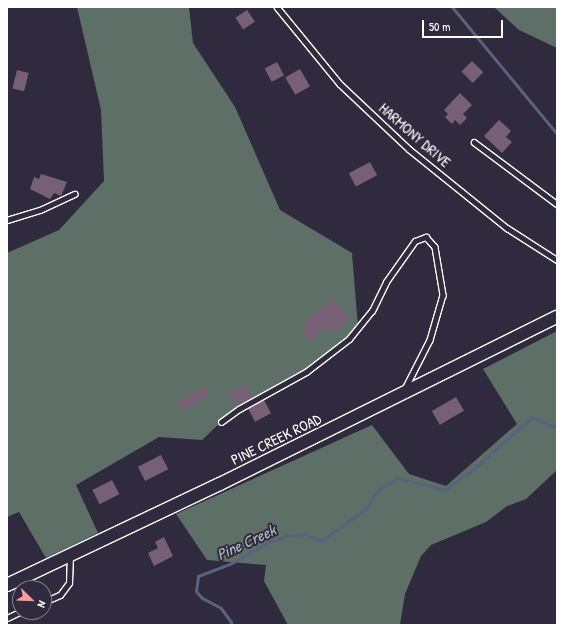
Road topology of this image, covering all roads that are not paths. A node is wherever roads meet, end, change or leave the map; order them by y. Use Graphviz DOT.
graph roads {
  1 [pos="277,7"];
  2 [pos="474,142"];
  3 [pos="75,194"];
  4 [pos="557,204"];
  5 [pos="7,220"];
  6 [pos="557,260"];
  7 [pos="557,317"];
  8 [pos="402,394"];
  9 [pos="221,422"];
  10 [pos="70,555"];
  11 [pos="7,585"];
  12 [pos="52,598"];
  1 -- 6 [label="lane, HARMONY DRIVE"];
  2 -- 4 [label="lane"];
  3 -- 5 [label="lane"];
  7 -- 8 [label="street, PINE CREEK ROAD"];
  8 -- 9 [label="lane"];
  8 -- 10 [label="street, PINE CREEK ROAD"];
  10 -- 11 [label="street, PINE CREEK ROAD"];
  10 -- 12 [label="lane"];
}
